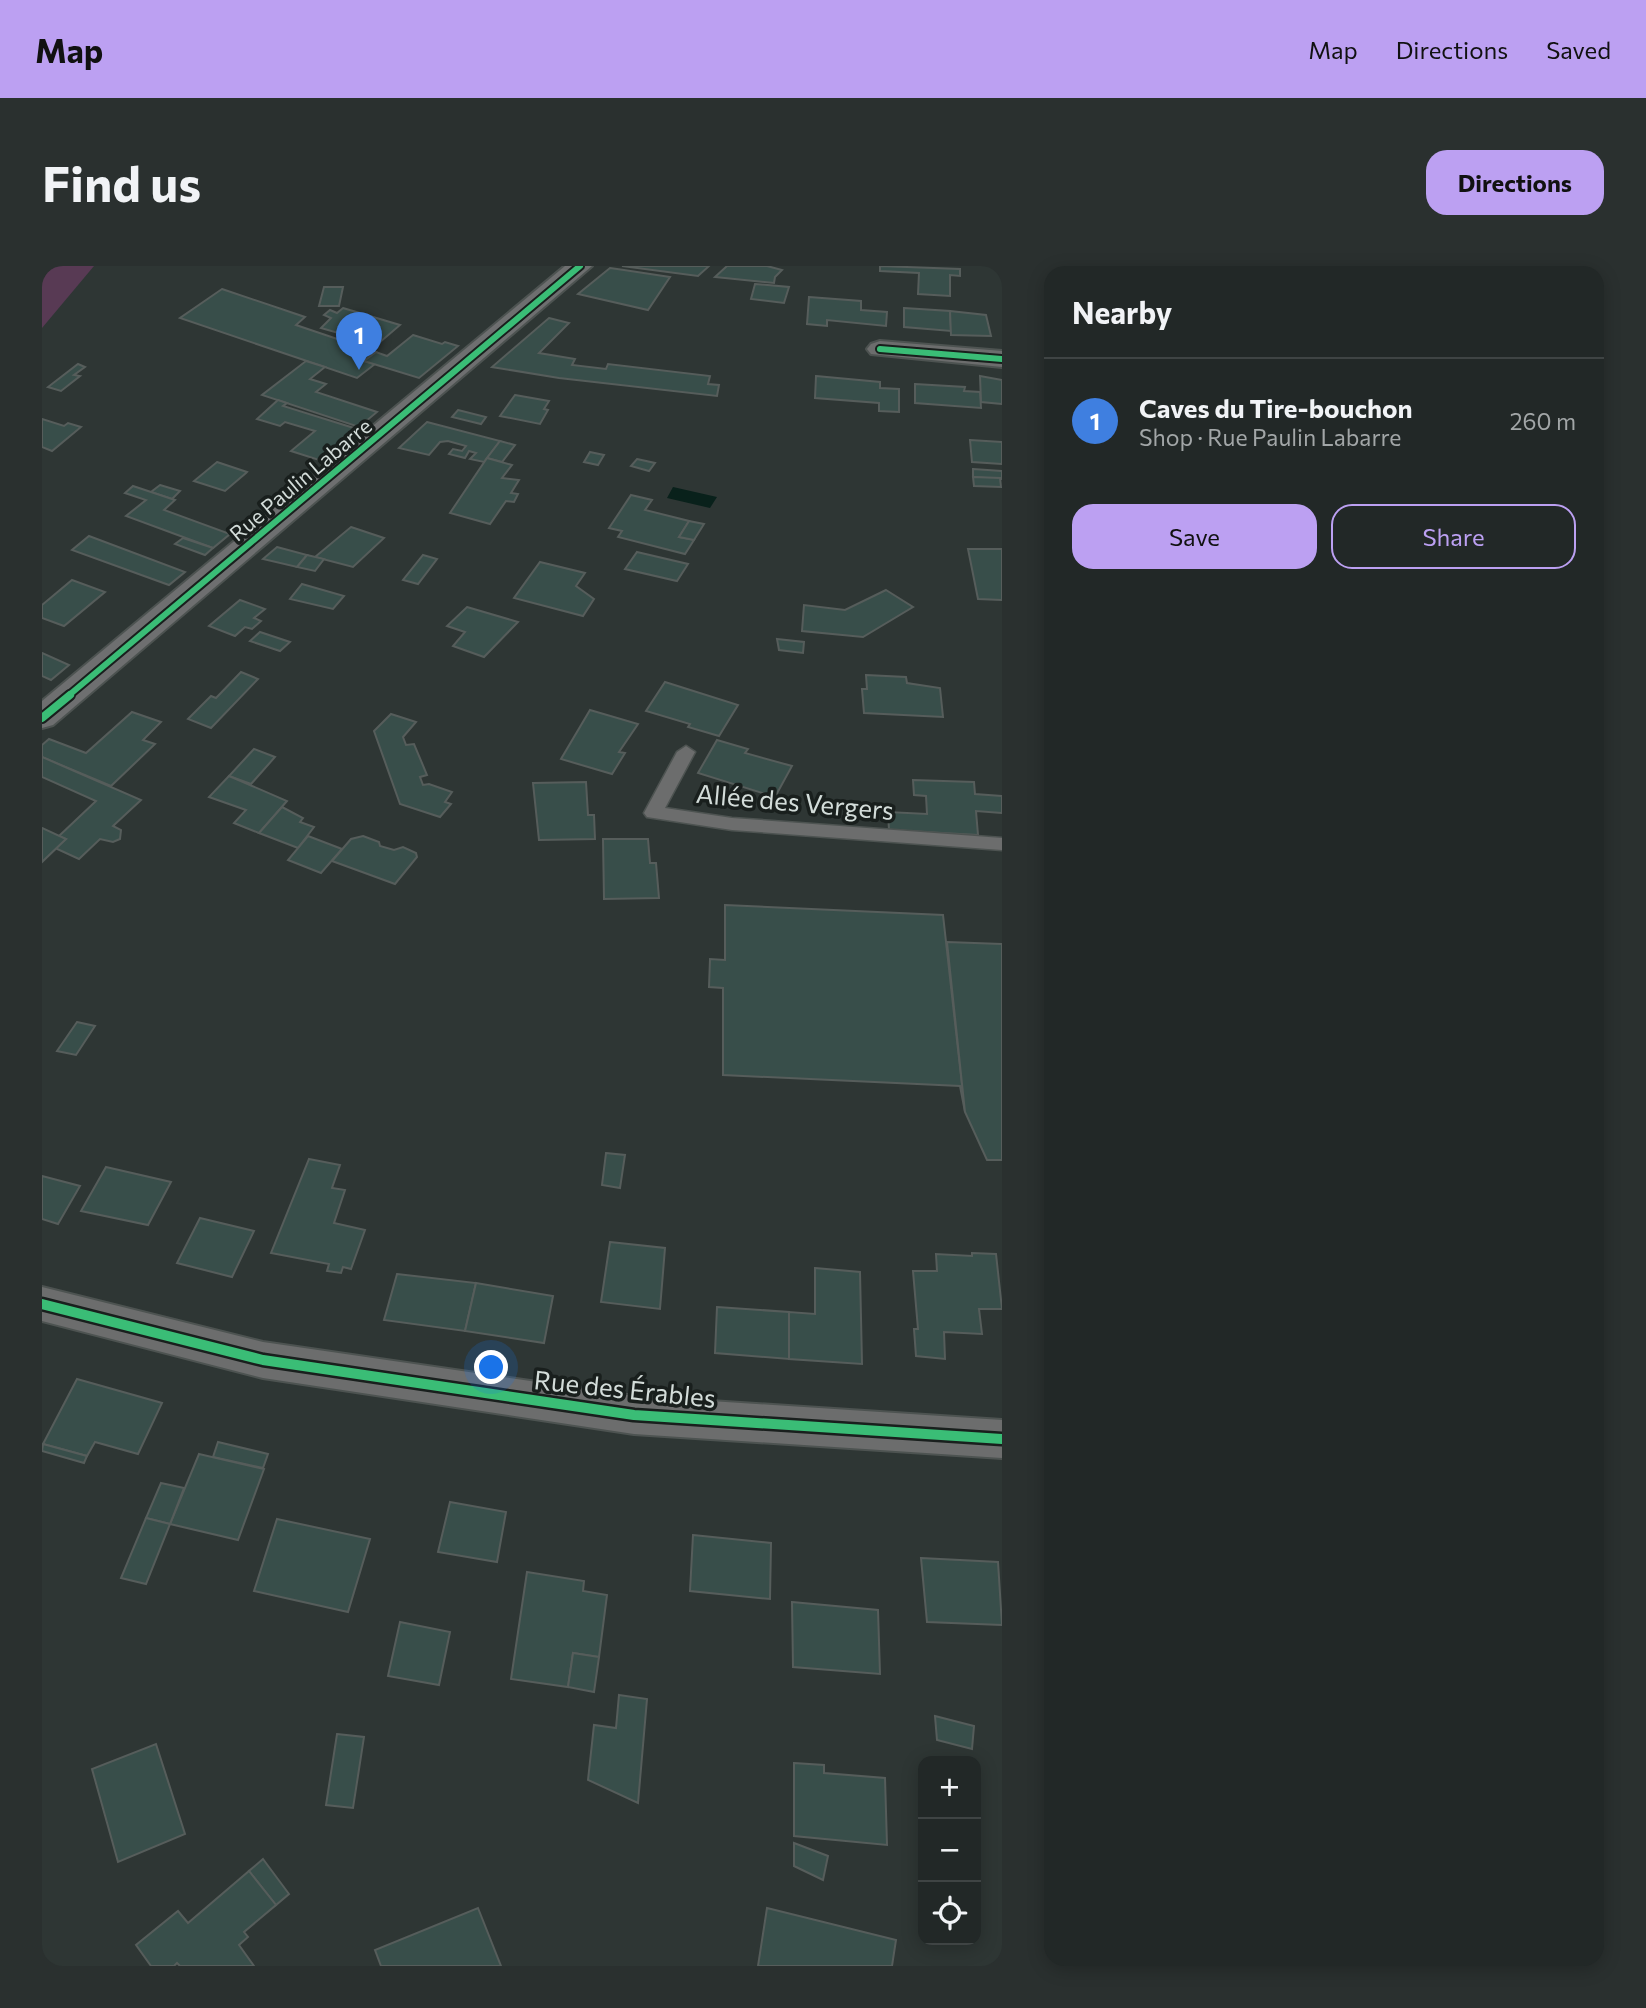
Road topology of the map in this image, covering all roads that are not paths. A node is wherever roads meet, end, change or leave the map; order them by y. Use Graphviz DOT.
graph roads {
  1 [pos="580,266"];
  2 [pos="880,349"];
  3 [pos="1002,359"];
  4 [pos="42,718"];
  5 [pos="686,752"];
  6 [pos="1002,844"];
  7 [pos="42,1304"];
  8 [pos="1002,1439"];
  1 -- 4 [label="street, Rue Paulin Labarre"];
  2 -- 3 [label="street"];
  5 -- 6 [label="lane, Allée des Vergers"];
  7 -- 8 [label="street, Rue des Érables"];
}
